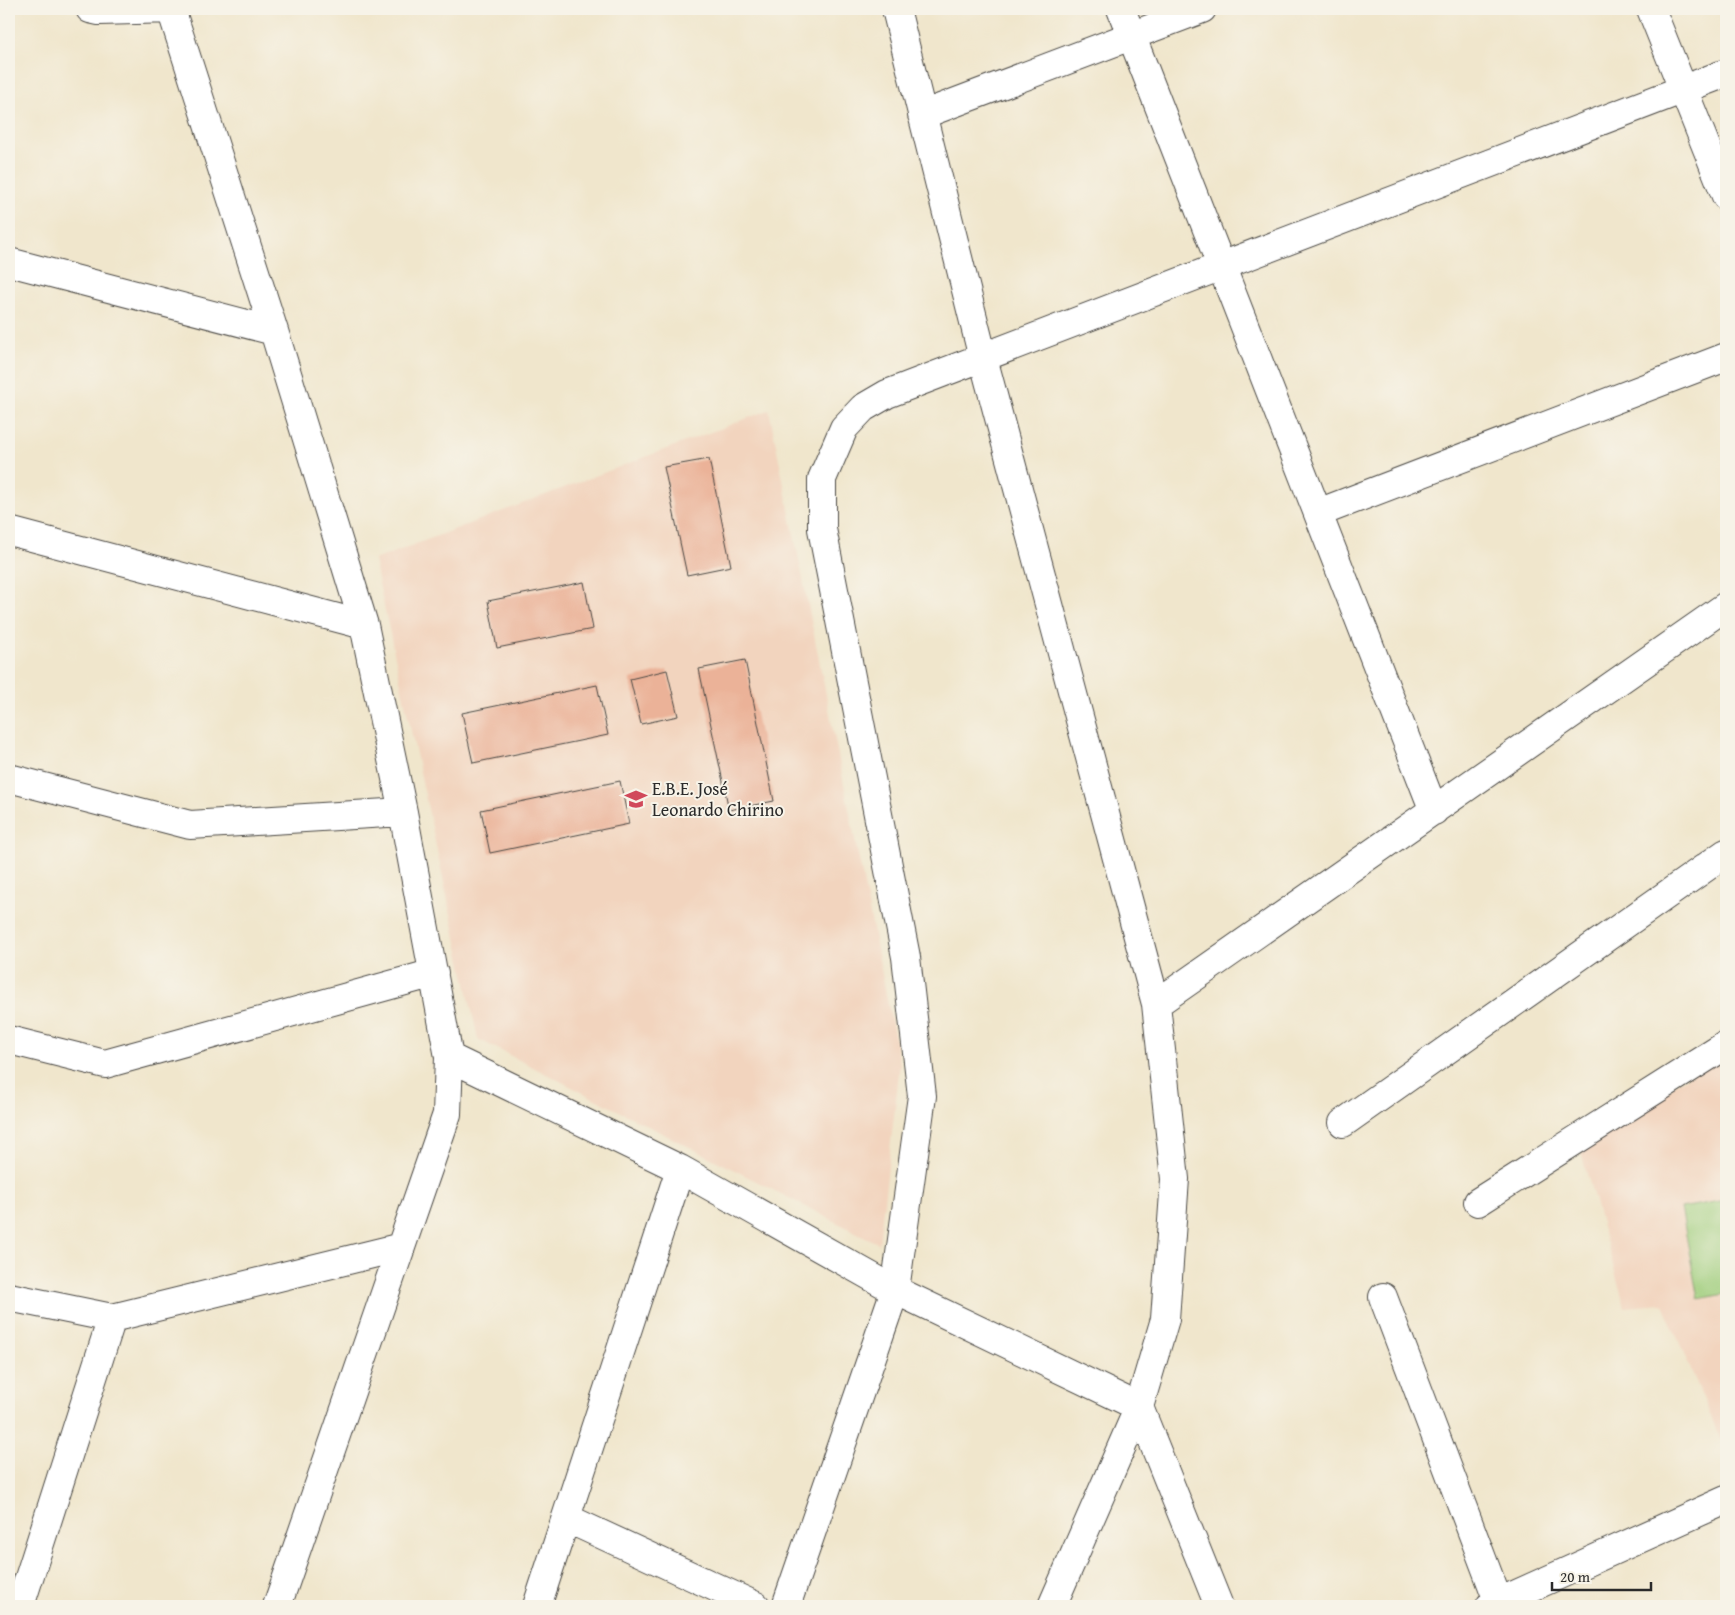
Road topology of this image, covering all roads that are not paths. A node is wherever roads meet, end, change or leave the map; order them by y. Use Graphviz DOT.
graph roads {
  1 [pos="90,9"];
  2 [pos="172,9"];
  3 [pos="896,9"];
  4 [pos="1121,9"];
  5 [pos="1202,9"];
  6 [pos="1651,9"];
  7 [pos="1132,36"];
  8 [pos="1726,73"];
  9 [pos="1684,90"];
  10 [pos="922,115"];
  11 [pos="1726,196"];
  12 [pos="9,262"];
  13 [pos="1222,266"];
  14 [pos="274,331"];
  15 [pos="1726,357"];
  16 [pos="983,358"];
  17 [pos="1318,513"];
  18 [pos="9,531"];
  19 [pos="1726,606"];
  20 [pos="364,625"];
  21 [pos="9,778"];
  22 [pos="1434,811"];
  23 [pos="403,812"];
  24 [pos="1726,854"];
  25 [pos="434,973"];
  26 [pos="1156,1004"];
  27 [pos="9,1040"];
  28 [pos="1726,1045"];
  29 [pos="449,1057"];
  30 [pos="1343,1123"];
  31 [pos="680,1169"];
  32 [pos="1478,1202"];
  33 [pos="401,1248"];
  34 [pos="895,1290"];
  35 [pos="9,1297"];
  36 [pos="1383,1297"];
  37 [pos="112,1318"];
  38 [pos="1139,1407"];
  39 [pos="1726,1500"];
  40 [pos="566,1518"];
  41 [pos="1496,1605"];
  42 [pos="20,1606"];
  43 [pos="277,1606"];
  44 [pos="537,1606"];
  45 [pos="756,1606"];
  46 [pos="786,1606"];
  47 [pos="1052,1606"];
  48 [pos="1219,1606"];
  1 -- 2 [label="street"];
  2 -- 14 [label="street"];
  3 -- 10 [label="street"];
  4 -- 7 [label="street"];
  5 -- 7 [label="street"];
  6 -- 9 [label="street"];
  7 -- 10 [label="street"];
  7 -- 13 [label="street"];
  8 -- 9 [label="street"];
  9 -- 11 [label="street"];
  9 -- 13 [label="street"];
  10 -- 16 [label="street"];
  12 -- 14 [label="street"];
  13 -- 16 [label="street"];
  13 -- 17 [label="street"];
  14 -- 20 [label="street"];
  15 -- 17 [label="street"];
  16 -- 26 [label="street"];
  16 -- 34 [label="street"];
  17 -- 22 [label="street"];
  18 -- 20 [label="street"];
  19 -- 22 [label="street"];
  20 -- 23 [label="street"];
  21 -- 23 [label="street"];
  22 -- 26 [label="street"];
  23 -- 25 [label="street"];
  24 -- 30 [label="street"];
  25 -- 27 [label="street"];
  25 -- 29 [label="street"];
  26 -- 38 [label="street"];
  28 -- 32 [label="street"];
  29 -- 31 [label="street"];
  29 -- 33 [label="street"];
  31 -- 34 [label="street"];
  31 -- 40 [label="street"];
  33 -- 37 [label="street"];
  33 -- 43 [label="street"];
  34 -- 38 [label="street"];
  34 -- 46 [label="street"];
  35 -- 37 [label="street"];
  36 -- 41 [label="street"];
  37 -- 42 [label="street"];
  38 -- 47 [label="street"];
  38 -- 48 [label="street"];
  39 -- 41 [label="street"];
  40 -- 44 [label="street"];
  40 -- 45 [label="street"];
}
